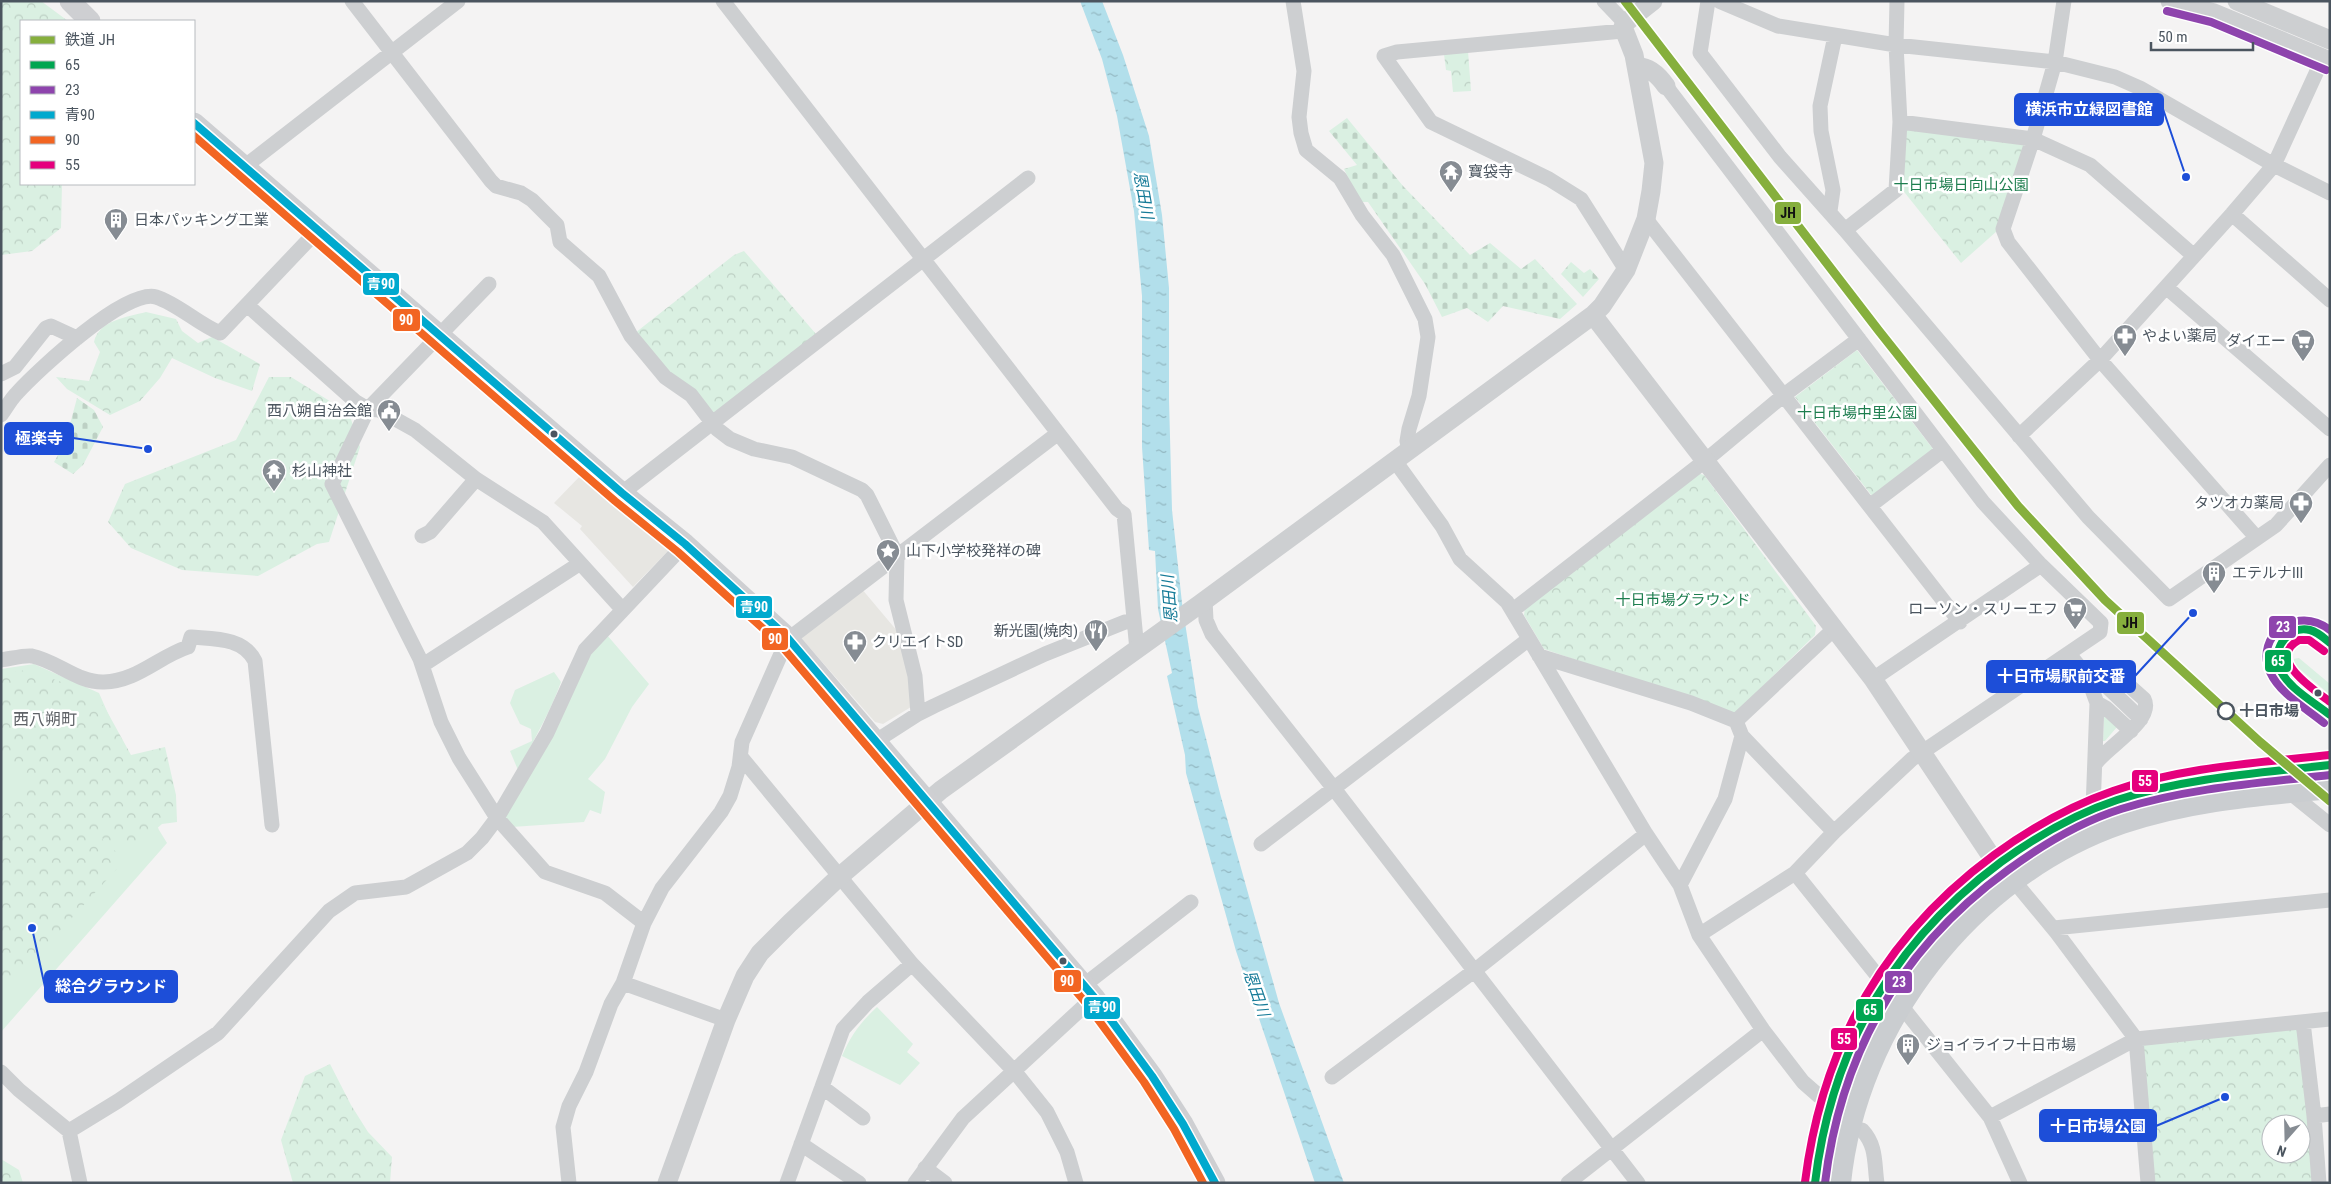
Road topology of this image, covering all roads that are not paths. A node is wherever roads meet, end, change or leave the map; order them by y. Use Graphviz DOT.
graph roads {
  1 [pos="70,1"];
  2 [pos="352,1"];
  3 [pos="458,1"];
  4 [pos="723,1"];
  5 [pos="1293,1"];
  6 [pos="1604,1"];
  7 [pos="1653,1"];
  8 [pos="1708,1"];
  9 [pos="1719,1"];
  10 [pos="1897,1"];
  11 [pos="2064,1"];
  12 [pos="2170,1"];
  13 [pos="2237,1"];
  14 [pos="89,20"];
  15 [pos="1624,27"];
  16 [pos="1835,36"];
  17 [pos="2330,40"];
  18 [pos="1896,45"];
  19 [pos="392,52"];
  20 [pos="2326,59"];
  21 [pos="2055,62"];
  22 [pos="1636,67"];
  23 [pos="1666,86"];
  24 [pos="1900,122"];
  25 [pos="195,125"];
  26 [pos="2033,139"];
  27 [pos="2274,165"];
  28 [pos="244,167"];
  29 [pos="1028,178"];
  30 [pos="2330,193"];
  31 [pos="1830,211"];
  32 [pos="2232,214"];
  33 [pos="1646,219"];
  34 [pos="1845,230"];
  35 [pos="316,231"];
  36 [pos="2194,256"];
  37 [pos="922,260"];
  38 [pos="1626,270"];
  39 [pos="490,284"];
  40 [pos="2166,287"];
  41 [pos="2330,300"];
  42 [pos="247,305"];
  43 [pos="1592,316"];
  44 [pos="440,336"];
  45 [pos="77,338"];
  46 [pos="1859,339"];
  47 [pos="2100,360"];
  48 [pos="1,374"];
  49 [pos="1784,395"];
  50 [pos="368,409"];
  51 [pos="1,415"];
  52 [pos="712,422"];
  53 [pos="2330,429"];
  54 [pos="1057,434"];
  55 [pos="2019,436"];
  56 [pos="1943,450"];
  57 [pos="1402,456"];
  58 [pos="1706,460"];
  59 [pos="2330,465"];
  60 [pos="476,480"];
  61 [pos="622,493"];
  62 [pos="1871,505"];
  63 [pos="422,536"];
  64 [pos="2256,538"];
  65 [pos="685,544"];
  66 [pos="897,555"];
  67 [pos="580,564"];
  68 [pos="2041,565"];
  69 [pos="1203,602"];
  70 [pos="622,609"];
  71 [pos="1513,610"];
  72 [pos="1133,621"];
  73 [pos="1960,622"];
  74 [pos="1834,629"];
  75 [pos="1529,639"];
  76 [pos="792,643"];
  77 [pos="1140,647"];
  78 [pos="2069,654"];
  79 [pos="1540,656"];
  80 [pos="1,660"];
  81 [pos="423,665"];
  82 [pos="1873,679"];
  83 [pos="2092,680"];
  84 [pos="2097,703"];
  85 [pos="918,714"];
  86 [pos="1736,721"];
  87 [pos="2130,731"];
  88 [pos="1742,736"];
  89 [pos="876,742"];
  90 [pos="1922,752"];
  91 [pos="741,757"];
  92 [pos="2096,763"];
  93 [pos="2330,765"];
  94 [pos="2288,784"];
  95 [pos="2330,787"];
  96 [pos="1335,790"];
  97 [pos="927,801"];
  98 [pos="2093,809"];
  99 [pos="497,818"];
  100 [pos="272,825"];
  101 [pos="2330,825"];
  102 [pos="1834,832"];
  103 [pos="1646,834"];
  104 [pos="1261,844"];
  105 [pos="1795,873"];
  106 [pos="2006,873"];
  107 [pos="839,877"];
  108 [pos="1680,885"];
  109 [pos="2330,900"];
  110 [pos="1191,902"];
  111 [pos="644,923"];
  112 [pos="2054,928"];
  113 [pos="1699,935"];
  114 [pos="912,964"];
  115 [pos="1474,971"];
  116 [pos="623,983"];
  117 [pos="1884,984"];
  118 [pos="1088,992"];
  119 [pos="1899,1003"];
  120 [pos="2330,1019"];
  121 [pos="726,1020"];
  122 [pos="2303,1022"];
  123 [pos="1763,1030"];
  124 [pos="2136,1040"];
  125 [pos="1015,1072"];
  126 [pos="2,1073"];
  127 [pos="1332,1077"];
  128 [pos="822,1087"];
  129 [pos="1819,1096"];
  130 [pos="2330,1114"];
  131 [pos="2314,1116"];
  132 [pos="1990,1117"];
  133 [pos="863,1118"];
  134 [pos="1862,1130"];
  135 [pos="69,1131"];
  136 [pos="801,1144"];
  137 [pos="1612,1149"];
  138 [pos="925,1168"];
  139 [pos="80,1183"];
  140 [pos="569,1183"];
  141 [pos="667,1183"];
  142 [pos="787,1183"];
  143 [pos="859,1183"];
  144 [pos="914,1183"];
  145 [pos="945,1183"];
  146 [pos="1076,1183"];
  147 [pos="1215,1183"];
  148 [pos="1568,1183"];
  149 [pos="1638,1183"];
  150 [pos="1815,1183"];
  151 [pos="1839,1183"];
  152 [pos="1877,1183"];
  153 [pos="2020,1183"];
  154 [pos="2148,1183"];
  155 [pos="2319,1183"];
  1 -- 14 [label="main road"];
  2 -- 19 [label="street"];
  3 -- 19 [label="street"];
  4 -- 37 [label="street"];
  5 -- 57 [label="street"];
  6 -- 15 [label="street"];
  7 -- 15 [label="street"];
  8 -- 31 [label="street"];
  9 -- 16 [label="street"];
  10 -- 18 [label="street"];
  11 -- 21 [label="street"];
  12 -- 20 [label="street"];
  13 -- 17 [label="street"];
  15 -- 22 [label="street"];
  15 -- 38 [label="street"];
  16 -- 18 [label="street"];
  16 -- 31 [label="street"];
  18 -- 21 [label="street"];
  18 -- 24 [label="street"];
  19 -- 28 [label="street"];
  19 -- 52 [label="street"];
  20 -- 27 [label="street"];
  21 -- 26 [label="street"];
  21 -- 27 [label="street"];
  22 -- 23 [label="street"];
  22 -- 33 [label="street"];
  23 -- 46 [label="street"];
  24 -- 26 [label="street"];
  24 -- 34 [label="street"];
  25 -- 28 [label="main road"];
  26 -- 36 [label="street"];
  26 -- 47 [label="street"];
  27 -- 30 [label="street"];
  27 -- 32 [label="street"];
  28 -- 35 [label="main road"];
  29 -- 37 [label="street"];
  31 -- 34 [label="street"];
  32 -- 36 [label="street"];
  32 -- 41 [label="street"];
  33 -- 38 [label="street"];
  33 -- 49 [label="street"];
  34 -- 55 [label="street"];
  35 -- 42 [label="street"];
  35 -- 44 [label="main road"];
  36 -- 40 [label="street"];
  37 -- 52 [label="street"];
  37 -- 54 [label="street"];
  38 -- 43 [label="street"];
  39 -- 44 [label="street"];
  40 -- 47 [label="street"];
  40 -- 53 [label="street"];
  42 -- 45 [label="street"];
  42 -- 50 [label="street"];
  43 -- 57 [label="street"];
  43 -- 58 [label="street"];
  44 -- 50 [label="street"];
  44 -- 61 [label="main road"];
  45 -- 48 [label="street"];
  45 -- 51 [label="street"];
  46 -- 49 [label="street"];
  46 -- 56 [label="street"];
  47 -- 55 [label="street"];
  47 -- 64 [label="street"];
  49 -- 58 [label="street"];
  49 -- 62 [label="street"];
  50 -- 60 [label="street"];
  50 -- 81 [label="street"];
  52 -- 61 [label="street"];
  52 -- 66 [label="street"];
  54 -- 66 [label="street"];
  54 -- 72 [label="street"];
  55 -- 64 [label="street"];
  56 -- 62 [label="street"];
  56 -- 68 [label="street"];
  57 -- 69 [label="street"];
  57 -- 71 [label="street"];
  58 -- 71 [label="street"];
  58 -- 74 [label="street"];
  59 -- 64 [label="street"];
  60 -- 63 [label="street"];
  60 -- 67 [label="street"];
  61 -- 65 [label="main road"];
  62 -- 73 [label="street"];
  65 -- 70 [label="street"];
  65 -- 76 [label="main road"];
  66 -- 76 [label="street"];
  66 -- 85 [label="street"];
  67 -- 70 [label="street"];
  67 -- 81 [label="street"];
  68 -- 73 [label="street"];
  68 -- 78 [label="street"];
  69 -- 77 [label="street"];
  69 -- 96 [label="street"];
  70 -- 99 [label="street"];
  71 -- 75 [label="street"];
  72 -- 77 [label="street"];
  72 -- 85 [label="street"];
  73 -- 82 [label="street"];
  74 -- 82 [label="street"];
  74 -- 86 [label="street"];
  75 -- 79 [label="street"];
  75 -- 96 [label="street"];
  76 -- 89 [label="main road"];
  76 -- 91 [label="street"];
  77 -- 97 [label="street"];
  78 -- 83 [label="street"];
  78 -- 90 [label="street"];
  79 -- 86 [label="street"];
  79 -- 103 [label="street"];
  80 -- 100 [label="street"];
  81 -- 99 [label="street"];
  82 -- 90 [label="street"];
  83 -- 84 [label="street"];
  83 -- 87 [label="street"];
  84 -- 87 [label="street"];
  84 -- 92 [label="street"];
  85 -- 89 [label="street"];
  86 -- 88 [label="street"];
  87 -- 92 [label="street"];
  88 -- 102 [label="street"];
  88 -- 108 [label="street"];
  89 -- 97 [label="main road"];
  90 -- 102 [label="street"];
  90 -- 106 [label="street"];
  91 -- 107 [label="street"];
  91 -- 111 [label="street"];
  92 -- 98 [label="street"];
  93 -- 94 [label="main road"];
  94 -- 95 [label="main road"];
  94 -- 98 [label="main road"];
  94 -- 101 [label="street"];
  94 -- 106 [label="main road"];
  96 -- 104 [label="street"];
  96 -- 115 [label="street"];
  97 -- 107 [label="street"];
  97 -- 118 [label="main road"];
  98 -- 106 [label="main road"];
  99 -- 111 [label="street"];
  99 -- 135 [label="street"];
  102 -- 105 [label="street"];
  103 -- 108 [label="street"];
  103 -- 115 [label="street"];
  105 -- 113 [label="street"];
  105 -- 117 [label="street"];
  106 -- 112 [label="street"];
  106 -- 117 [label="main road"];
  106 -- 119 [label="main road"];
  107 -- 114 [label="street"];
  107 -- 121 [label="street"];
  108 -- 113 [label="street"];
  109 -- 112 [label="street"];
  110 -- 118 [label="street"];
  111 -- 116 [label="street"];
  112 -- 124 [label="street"];
  113 -- 123 [label="street"];
  114 -- 125 [label="street"];
  114 -- 128 [label="street"];
  115 -- 127 [label="street"];
  115 -- 137 [label="street"];
  116 -- 121 [label="street"];
  116 -- 140 [label="street"];
  117 -- 150 [label="main road"];
  118 -- 125 [label="street"];
  118 -- 147 [label="main road"];
  119 -- 132 [label="street"];
  119 -- 151 [label="main road"];
  120 -- 122 [label="street"];
  121 -- 141 [label="street"];
  122 -- 124 [label="street"];
  122 -- 131 [label="street"];
  123 -- 129 [label="street"];
  123 -- 137 [label="street"];
  124 -- 132 [label="street"];
  124 -- 154 [label="street"];
  125 -- 138 [label="street"];
  125 -- 146 [label="street"];
  126 -- 135 [label="street"];
  128 -- 133 [label="street"];
  128 -- 136 [label="street"];
  130 -- 131 [label="street"];
  131 -- 155 [label="street"];
  132 -- 153 [label="street"];
  134 -- 152 [label="street"];
  135 -- 139 [label="street"];
  136 -- 142 [label="street"];
  136 -- 143 [label="street"];
  137 -- 148 [label="street"];
  137 -- 149 [label="street"];
  138 -- 144 [label="street"];
  138 -- 145 [label="street"];
}
